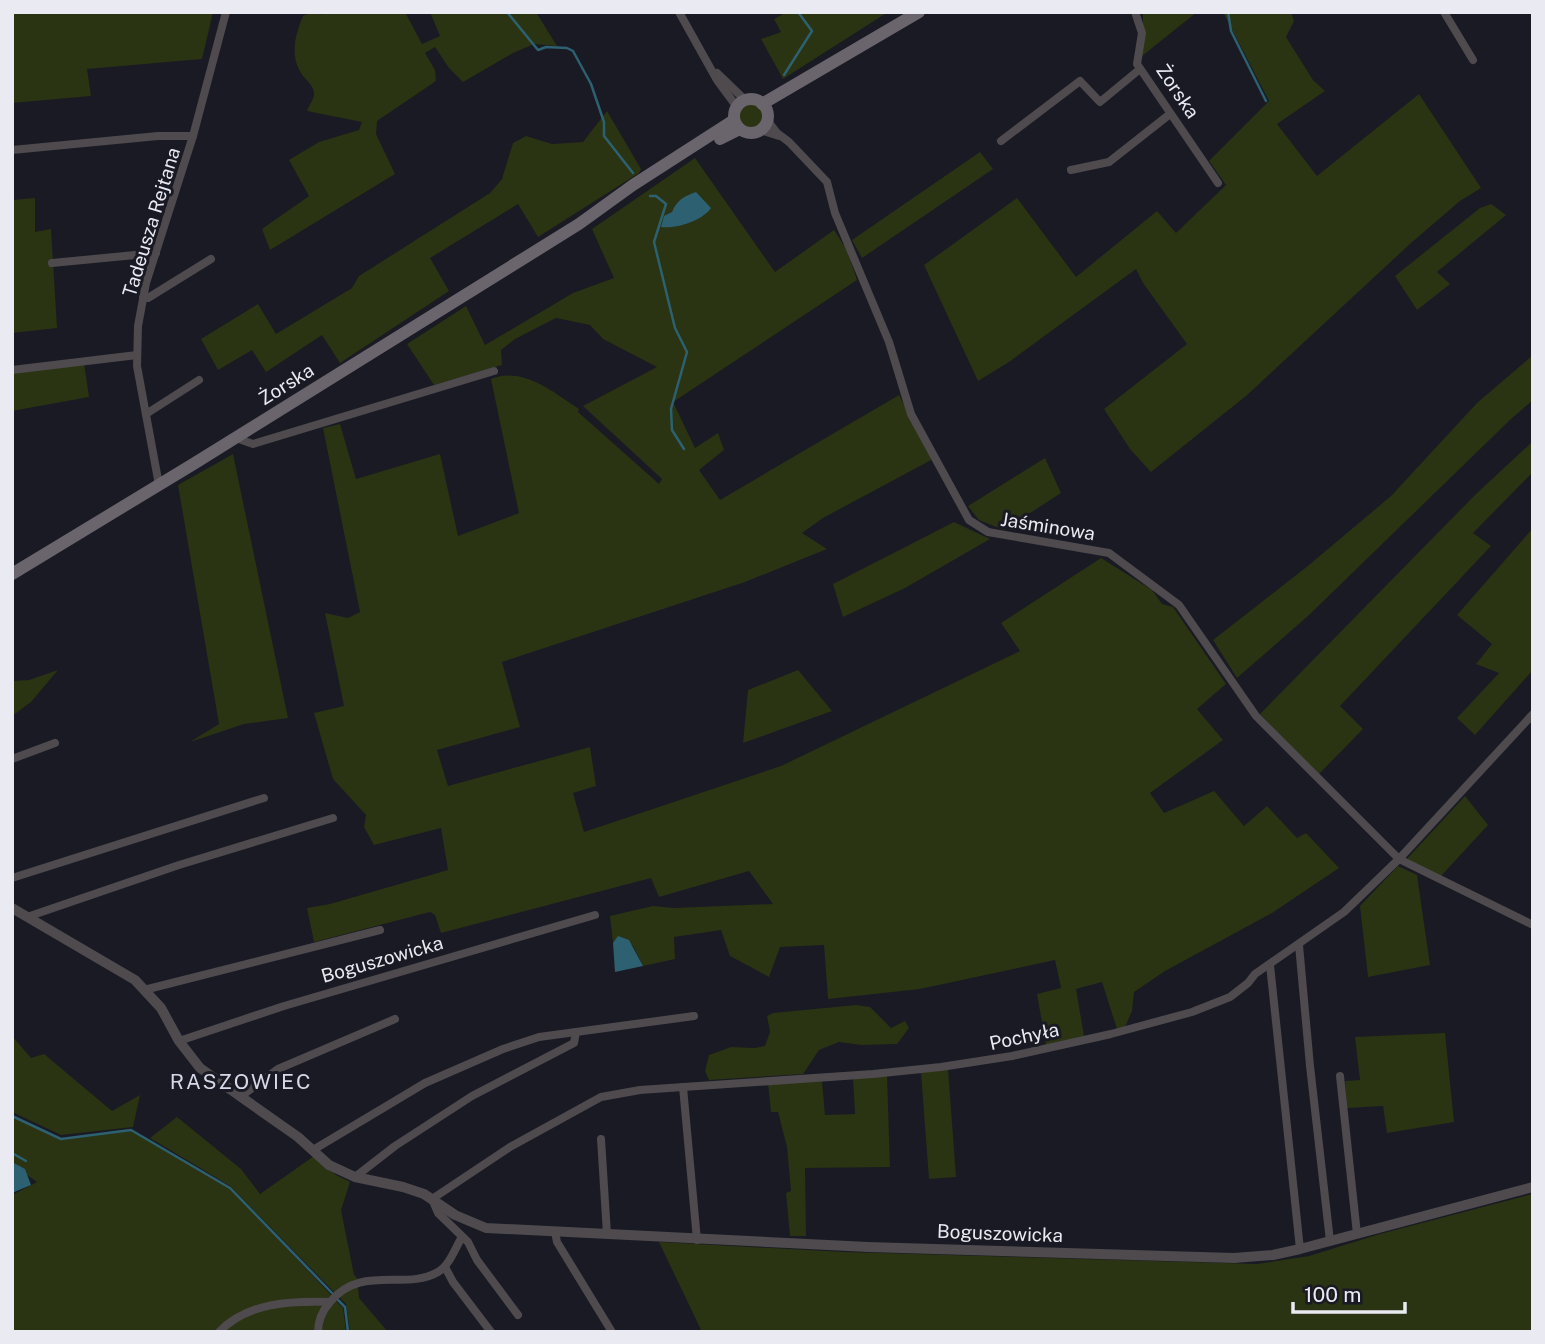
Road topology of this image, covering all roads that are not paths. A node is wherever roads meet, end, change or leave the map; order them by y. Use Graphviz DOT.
graph roads {
  1 [pos="226,12"];
  2 [pos="679,12"];
  3 [pos="919,12"];
  4 [pos="1135,12"];
  5 [pos="1444,12"];
  6 [pos="1473,60"];
  7 [pos="1140,69"];
  8 [pos="739,114"];
  9 [pos="1170,114"];
  10 [pos="764,116"];
  11 [pos="193,135"];
  12 [pos="1001,141"];
  13 [pos="12,150"];
  14 [pos="1071,170"];
  15 [pos="1218,183"];
  16 [pos="156,253"];
  17 [pos="211,260"];
  18 [pos="52,263"];
  19 [pos="143,298"];
  20 [pos="137,355"];
  21 [pos="12,370"];
  22 [pos="494,371"];
  23 [pos="200,380"];
  24 [pos="146,414"];
  25 [pos="236,438"];
  26 [pos="159,485"];
  27 [pos="12,574"];
  28 [pos="1533,715"];
  29 [pos="55,743"];
  30 [pos="12,759"];
  31 [pos="264,798"];
  32 [pos="332,818"];
  33 [pos="1399,859"];
  34 [pos="12,878"];
  35 [pos="12,908"];
  36 [pos="595,915"];
  37 [pos="27,916"];
  38 [pos="1533,925"];
  39 [pos="380,930"];
  40 [pos="1300,945"];
  41 [pos="1270,965"];
  42 [pos="144,990"];
  43 [pos="694,1016"];
  44 [pos="395,1019"];
  45 [pos="576,1032"];
  46 [pos="179,1041"];
  47 [pos="1340,1076"];
  48 [pos="683,1087"];
  49 [pos="240,1097"];
  50 [pos="601,1139"];
  51 [pos="313,1150"];
  52 [pos="355,1177"];
  53 [pos="1533,1187"];
  54 [pos="432,1199"];
  55 [pos="555,1232"];
  56 [pos="607,1234"];
  57 [pos="1357,1234"];
  58 [pos="462,1237"];
  59 [pos="697,1240"];
  60 [pos="1330,1241"];
  61 [pos="1300,1249"];
  62 [pos="444,1267"];
  63 [pos="329,1302"];
  64 [pos="518,1315"];
  65 [pos="219,1332"];
  66 [pos="318,1332"];
  67 [pos="492,1332"];
  68 [pos="612,1332"];
  1 -- 11 [label="street, Tadeusza Rejtana"];
  2 -- 8 [label="street"];
  3 -- 10 [label="main road"];
  4 -- 7 [label="street, Żorska"];
  5 -- 6 [label="street"];
  7 -- 9 [label="street, Żorska"];
  7 -- 12 [label="street"];
  8 -- 10 [label="main road"];
  8 -- 10 [label="main road"];
  8 -- 25 [label="main road, Żorska"];
  9 -- 14 [label="street"];
  9 -- 15 [label="street, Żorska"];
  10 -- 33 [label="street, Jaśminowa"];
  11 -- 13 [label="street"];
  11 -- 16 [label="street, Tadeusza Rejtana"];
  16 -- 18 [label="street"];
  16 -- 19 [label="street, Tadeusza Rejtana"];
  17 -- 19 [label="street"];
  19 -- 20 [label="street, Tadeusza Rejtana"];
  20 -- 21 [label="street"];
  20 -- 24 [label="street, Tadeusza Rejtana"];
  22 -- 25 [label="street"];
  23 -- 24 [label="street"];
  24 -- 26 [label="street, Tadeusza Rejtana"];
  25 -- 26 [label="main road, Żorska"];
  26 -- 27 [label="main road, Żorska"];
  28 -- 33 [label="street, Pochyła"];
  29 -- 30 [label="street"];
  31 -- 34 [label="street"];
  32 -- 37 [label="street"];
  33 -- 38 [label="street, Jaśminowa"];
  33 -- 40 [label="street, Pochyła"];
  35 -- 37 [label="street, Boguszowicka"];
  36 -- 46 [label="street, Boguszowicka"];
  37 -- 42 [label="street, Boguszowicka"];
  39 -- 42 [label="street, Boguszowicka"];
  40 -- 41 [label="street, Pochyła"];
  40 -- 60 [label="street"];
  41 -- 48 [label="street, Pochyła"];
  41 -- 61 [label="street"];
  42 -- 46 [label="street, Boguszowicka"];
  43 -- 45 [label="street"];
  44 -- 49 [label="street"];
  45 -- 51 [label="street"];
  45 -- 52 [label="street"];
  46 -- 49 [label="street, Boguszowicka"];
  47 -- 57 [label="street"];
  48 -- 54 [label="street, Pochyła"];
  48 -- 59 [label="street"];
  49 -- 51 [label="street, Boguszowicka"];
  50 -- 56 [label="street"];
  51 -- 52 [label="street, Boguszowicka"];
  52 -- 54 [label="street, Boguszowicka"];
  53 -- 57 [label="street, Boguszowicka"];
  54 -- 55 [label="street, Boguszowicka"];
  54 -- 58 [label="street"];
  55 -- 56 [label="street, Boguszowicka"];
  55 -- 68 [label="street"];
  56 -- 59 [label="street, Boguszowicka"];
  57 -- 60 [label="street, Boguszowicka"];
  58 -- 62 [label="street"];
  58 -- 64 [label="street"];
  59 -- 61 [label="street, Boguszowicka"];
  60 -- 61 [label="street, Boguszowicka"];
  62 -- 63 [label="street"];
  62 -- 67 [label="street"];
  63 -- 65 [label="street"];
  63 -- 66 [label="street"];
}
